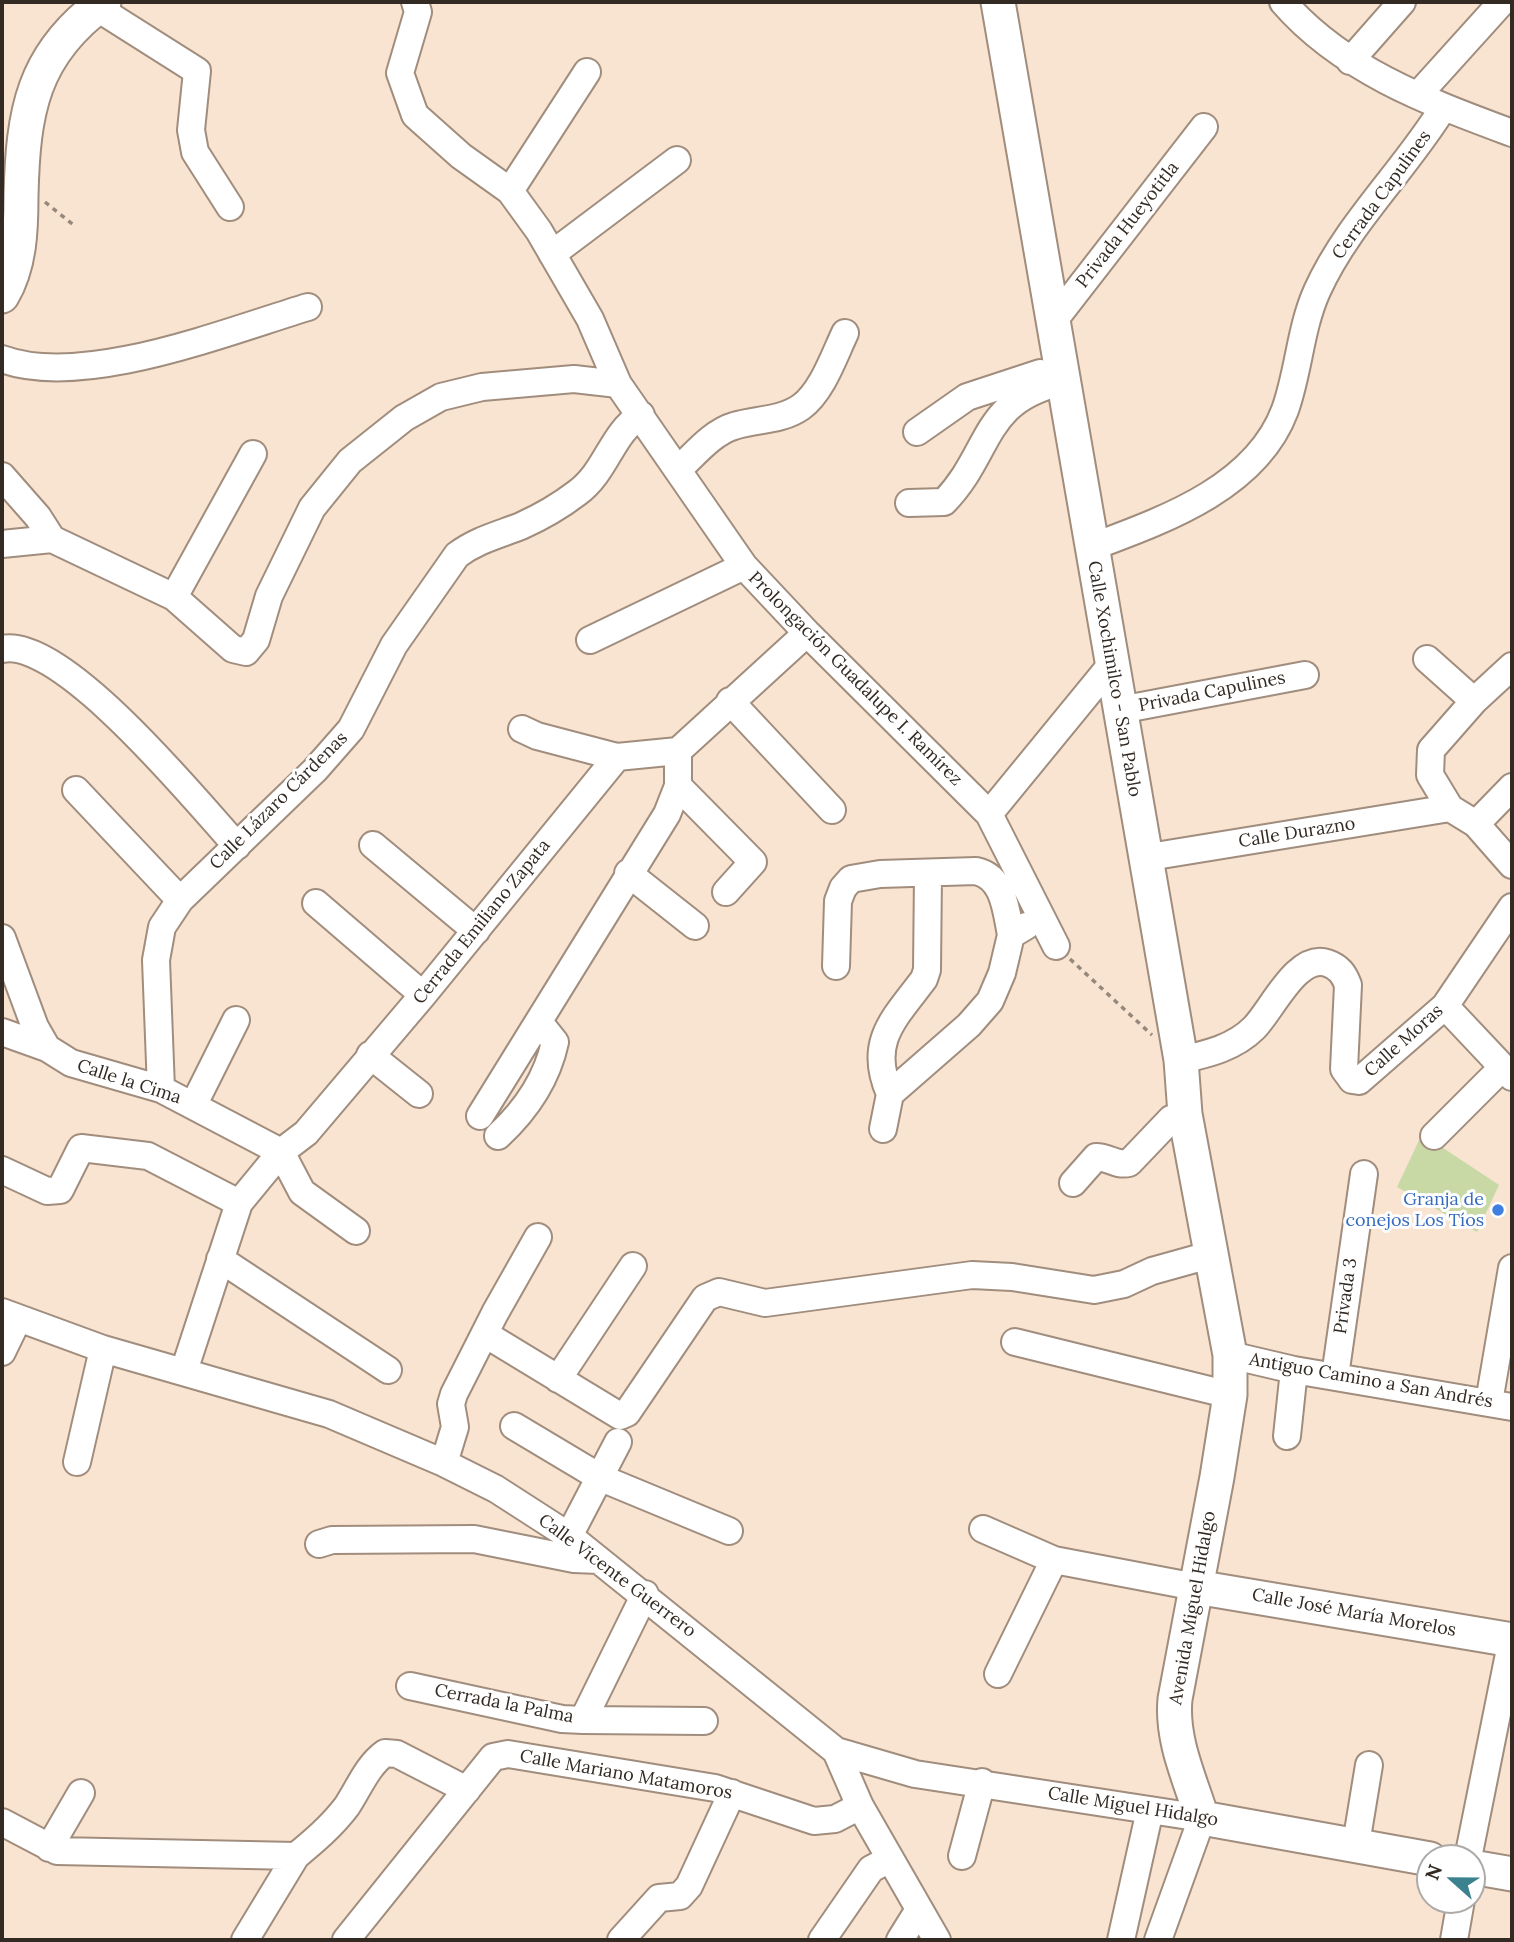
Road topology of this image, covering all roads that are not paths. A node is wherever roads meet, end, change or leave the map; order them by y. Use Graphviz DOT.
graph roads {
  1 [pos="998,2"];
  2 [pos="1283,2"];
  3 [pos="1402,2"];
  4 [pos="1502,2"];
  5 [pos="96,4"];
  6 [pos="422,5"];
  7 [pos="1350,61"];
  8 [pos="587,72"];
  9 [pos="1418,95"];
  10 [pos="1443,108"];
  11 [pos="1204,127"];
  12 [pos="1512,133"];
  13 [pos="677,160"];
  14 [pos="510,191"];
  15 [pos="230,207"];
  16 [pos="552,254"];
  17 [pos="2,296"];
  18 [pos="308,307"];
  19 [pos="1052,324"];
  20 [pos="845,333"];
  21 [pos="2,359"];
  22 [pos="1060,375"];
  23 [pos="618,384"];
  24 [pos="641,415"];
  25 [pos="917,432"];
  26 [pos="253,454"];
  27 [pos="679,469"];
  28 [pos="2,476"];
  29 [pos="909,503"];
  30 [pos="52,539"];
  31 [pos="2,544"];
  32 [pos="1092,547"];
  33 [pos="744,566"];
  34 [pos="173,597"];
  35 [pos="807,633"];
  36 [pos="590,640"];
  37 [pos="2,649"];
  38 [pos="1427,659"];
  39 [pos="1111,665"];
  40 [pos="1512,666"];
  41 [pos="1305,675"];
  42 [pos="730,701"];
  43 [pos="1474,701"];
  44 [pos="1120,710"];
  45 [pos="522,729"];
  46 [pos="678,751"];
  47 [pos="617,757"];
  48 [pos="678,786"];
  49 [pos="1512,787"];
  50 [pos="76,790"];
  51 [pos="1450,808"];
  52 [pos="832,810"];
  53 [pos="989,814"];
  54 [pos="1476,824"];
  55 [pos="373,845"];
  56 [pos="237,846"];
  57 [pos="1143,858"];
  58 [pos="1512,865"];
  59 [pos="628,873"];
  60 [pos="928,874"];
  61 [pos="726,892"];
  62 [pos="180,900"];
  63 [pos="316,903"];
  64 [pos="1512,906"];
  65 [pos="1040,919"];
  66 [pos="695,926"];
  67 [pos="476,931"];
  68 [pos="1011,934"];
  69 [pos="2,938"];
  70 [pos="1056,946"];
  71 [pos="836,966"];
  72 [pos="424,995"];
  73 [pos="1445,1006"];
  74 [pos="236,1020"];
  75 [pos="539,1022"];
  76 [pos="2,1032"];
  77 [pos="47,1048"];
  78 [pos="370,1055"];
  79 [pos="1181,1060"];
  80 [pos="1507,1072"];
  81 [pos="161,1088"];
  82 [pos="419,1094"];
  83 [pos="890,1094"];
  84 [pos="194,1104"];
  85 [pos="1185,1114"];
  86 [pos="480,1116"];
  87 [pos="883,1129"];
  88 [pos="498,1136"];
  89 [pos="1434,1136"];
  90 [pos="281,1152"];
  91 [pos="2,1170"];
  92 [pos="1364,1174"];
  93 [pos="1073,1183"];
  94 [pos="239,1203"];
  95 [pos="356,1231"];
  96 [pos="538,1237"];
  97 [pos="1213,1254"];
  98 [pos="220,1259"];
  99 [pos="634,1266"];
  100 [pos="1512,1268"];
  101 [pos="10,1316"];
  102 [pos="485,1334"];
  103 [pos="1015,1342"];
  104 [pos="103,1349"];
  105 [pos="2,1352"];
  106 [pos="1230,1355"];
  107 [pos="388,1370"];
  108 [pos="1294,1370"];
  109 [pos="184,1371"];
  110 [pos="1335,1376"];
  111 [pos="558,1378"];
  112 [pos="1230,1395"];
  113 [pos="1501,1405"];
  114 [pos="514,1426"];
  115 [pos="1287,1436"];
  116 [pos="618,1442"];
  117 [pos="78,1462"];
  118 [pos="444,1463"];
  119 [pos="601,1478"];
  120 [pos="983,1530"];
  121 [pos="729,1531"];
  122 [pos="569,1536"];
  123 [pos="319,1544"];
  124 [pos="599,1560"];
  125 [pos="1054,1560"];
  126 [pos="1196,1587"];
  127 [pos="645,1594"];
  128 [pos="1512,1640"];
  129 [pos="998,1674"];
  130 [pos="410,1686"];
  131 [pos="583,1720"];
  132 [pos="704,1721"];
  133 [pos="836,1751"];
  134 [pos="1368,1765"];
  135 [pos="982,1782"];
  136 [pos="467,1790"];
  137 [pos="81,1793"];
  138 [pos="732,1793"];
  139 [pos="860,1806"];
  140 [pos="1150,1810"];
  141 [pos="1202,1818"];
  142 [pos="19,1837"];
  143 [pos="1356,1844"];
  144 [pos="1471,1844"];
  145 [pos="961,1856"];
  146 [pos="1416,1856"];
  147 [pos="296,1857"];
  148 [pos="890,1858"];
  149 [pos="1486,1869"];
  150 [pos="1512,1874"];
  151 [pos="918,1911"];
  152 [pos="1459,1914"];
  153 [pos="244,1940"];
  154 [pos="328,1940"];
  155 [pos="340,1940"];
  156 [pos="346,1940"];
  157 [pos="621,1940"];
  158 [pos="822,1940"];
  159 [pos="900,1940"];
  160 [pos="937,1940"];
  161 [pos="1121,1940"];
  162 [pos="1158,1940"];
  163 [pos="1454,1940"];
  1 -- 19 [label="main road, Calle Xochimilco - San Pablo"];
  2 -- 7 [label="street"];
  3 -- 7 [label="street"];
  4 -- 9 [label="street"];
  5 -- 15 [label="street"];
  5 -- 17 [label="main road"];
  6 -- 14 [label="street, Prolongación Guadalupe I. Ramírez"];
  7 -- 9 [label="street"];
  8 -- 14 [label="street"];
  9 -- 10 [label="street"];
  10 -- 12 [label="street"];
  10 -- 32 [label="street, Cerrada Capulines"];
  11 -- 19 [label="street, Privada Hueyotitla"];
  13 -- 16 [label="street"];
  14 -- 16 [label="street, Prolongación Guadalupe I. Ramírez"];
  16 -- 23 [label="street, Prolongación Guadalupe I. Ramírez"];
  18 -- 21 [label="street"];
  19 -- 22 [label="main road, Calle Xochimilco - San Pablo"];
  20 -- 27 [label="street"];
  22 -- 25 [label="street"];
  22 -- 29 [label="street"];
  22 -- 32 [label="main road, Calle Xochimilco - San Pablo"];
  23 -- 24 [label="street, Prolongación Guadalupe I. Ramírez"];
  23 -- 34 [label="street"];
  24 -- 27 [label="street, Prolongación Guadalupe I. Ramírez"];
  24 -- 56 [label="street, Calle Lázaro Cárdenas"];
  26 -- 34 [label="street"];
  27 -- 33 [label="street, Prolongación Guadalupe I. Ramírez"];
  28 -- 30 [label="street"];
  30 -- 31 [label="street"];
  30 -- 34 [label="street"];
  32 -- 39 [label="main road, Calle Xochimilco - San Pablo"];
  33 -- 35 [label="street, Prolongación Guadalupe I. Ramírez"];
  33 -- 36 [label="street"];
  35 -- 42 [label="street"];
  35 -- 53 [label="street, Prolongación Guadalupe I. Ramírez"];
  37 -- 56 [label="street"];
  38 -- 43 [label="street"];
  39 -- 44 [label="main road, Calle Xochimilco - San Pablo"];
  39 -- 53 [label="street"];
  40 -- 43 [label="street"];
  41 -- 44 [label="street, Privada Capulines"];
  42 -- 46 [label="street"];
  42 -- 52 [label="street"];
  43 -- 51 [label="street"];
  44 -- 57 [label="main road, Calle Xochimilco - San Pablo"];
  45 -- 47 [label="street"];
  46 -- 47 [label="street"];
  46 -- 48 [label="street"];
  47 -- 67 [label="street, Cerrada Emiliano Zapata"];
  48 -- 59 [label="street"];
  48 -- 61 [label="street"];
  49 -- 54 [label="street"];
  50 -- 62 [label="street"];
  51 -- 54 [label="street"];
  51 -- 57 [label="street, Calle Durazno"];
  53 -- 65 [label="street, Prolongación Guadalupe I. Ramírez"];
  54 -- 58 [label="street"];
  55 -- 67 [label="street"];
  56 -- 62 [label="street, Calle Lázaro Cárdenas"];
  57 -- 79 [label="main road, Calle Xochimilco - San Pablo"];
  59 -- 66 [label="street"];
  59 -- 75 [label="street"];
  60 -- 68 [label="street"];
  60 -- 71 [label="street"];
  60 -- 83 [label="street"];
  62 -- 81 [label="street, Calle Lázaro Cárdenas"];
  63 -- 72 [label="street"];
  64 -- 73 [label="street, Calle Moras"];
  65 -- 68 [label="street"];
  65 -- 70 [label="street, Prolongación Guadalupe I. Ramírez"];
  67 -- 72 [label="street, Cerrada Emiliano Zapata"];
  68 -- 83 [label="street"];
  69 -- 77 [label="street"];
  72 -- 78 [label="street, Cerrada Emiliano Zapata"];
  73 -- 79 [label="street, Calle Moras"];
  73 -- 80 [label="street"];
  74 -- 84 [label="street"];
  75 -- 86 [label="street"];
  75 -- 88 [label="street"];
  76 -- 77 [label="street, Calle la Cima"];
  77 -- 81 [label="street, Calle la Cima"];
  78 -- 82 [label="street"];
  78 -- 90 [label="street, Cerrada Emiliano Zapata"];
  79 -- 85 [label="main road, Calle Xochimilco - San Pablo"];
  80 -- 89 [label="street"];
  81 -- 84 [label="street, Calle la Cima"];
  83 -- 87 [label="street"];
  84 -- 90 [label="street, Calle la Cima"];
  85 -- 93 [label="street"];
  85 -- 97 [label="main road, Calle Xochimilco - San Pablo"];
  90 -- 94 [label="street, Cerrada Emiliano Zapata"];
  90 -- 95 [label="street"];
  91 -- 94 [label="street"];
  92 -- 110 [label="street, Privada 3"];
  94 -- 98 [label="street"];
  96 -- 102 [label="street"];
  97 -- 106 [label="main road, Calle Xochimilco - San Pablo"];
  97 -- 111 [label="street"];
  98 -- 107 [label="street"];
  98 -- 109 [label="street"];
  99 -- 111 [label="street"];
  100 -- 113 [label="street"];
  101 -- 104 [label="street, Calle Vicente Guerrero"];
  101 -- 105 [label="street"];
  102 -- 111 [label="street"];
  102 -- 118 [label="street"];
  103 -- 112 [label="street"];
  104 -- 109 [label="street, Calle Vicente Guerrero"];
  104 -- 117 [label="street"];
  106 -- 108 [label="street, Antiguo Camino a San Andrés"];
  106 -- 112 [label="main road, Avenida Miguel Hidalgo"];
  108 -- 110 [label="street, Antiguo Camino a San Andrés"];
  108 -- 115 [label="street"];
  109 -- 118 [label="street, Calle Vicente Guerrero"];
  110 -- 113 [label="street, Antiguo Camino a San Andrés"];
  112 -- 126 [label="main road, Avenida Miguel Hidalgo"];
  114 -- 119 [label="street"];
  116 -- 119 [label="street"];
  118 -- 122 [label="street, Calle Vicente Guerrero"];
  119 -- 121 [label="street"];
  119 -- 122 [label="street"];
  120 -- 125 [label="street"];
  122 -- 124 [label="street, Calle Vicente Guerrero"];
  123 -- 124 [label="street"];
  124 -- 127 [label="street, Calle Vicente Guerrero"];
  125 -- 126 [label="street"];
  125 -- 129 [label="street"];
  126 -- 128 [label="main road, Calle José María Morelos"];
  126 -- 141 [label="main road, Avenida Miguel Hidalgo"];
  127 -- 131 [label="street, Cerrada la Palma"];
  127 -- 133 [label="street, Calle Vicente Guerrero"];
  128 -- 144 [label="street"];
  130 -- 131 [label="street, Cerrada la Palma"];
  131 -- 132 [label="street"];
  133 -- 135 [label="street, Calle Miguel Hidalgo"];
  133 -- 139 [label="street, Calle Vicente Guerrero"];
  134 -- 143 [label="street"];
  135 -- 140 [label="street, Calle Miguel Hidalgo"];
  135 -- 145 [label="street"];
  136 -- 138 [label="street, Calle Mariano Matamoros"];
  136 -- 147 [label="street"];
  136 -- 156 [label="street, Calle Mariano Matamoros"];
  137 -- 142 [label="street"];
  138 -- 139 [label="street, Calle Mariano Matamoros"];
  138 -- 157 [label="street"];
  139 -- 148 [label="street, Calle Vicente Guerrero"];
  140 -- 141 [label="street, Calle Miguel Hidalgo"];
  140 -- 161 [label="street"];
  141 -- 143 [label="main road, Calle Miguel Hidalgo"];
  141 -- 162 [label="street"];
  142 -- 147 [label="street"];
  143 -- 146 [label="main road, Calle Miguel Hidalgo"];
  147 -- 153 [label="street"];
  148 -- 151 [label="street, Calle Vicente Guerrero"];
  148 -- 158 [label="street"];
  149 -- 150 [label="main road"];
  151 -- 159 [label="street"];
  151 -- 160 [label="street, Calle Vicente Guerrero"];
  152 -- 163 [label="street"];
  154 -- 155 [label="street"];
}
